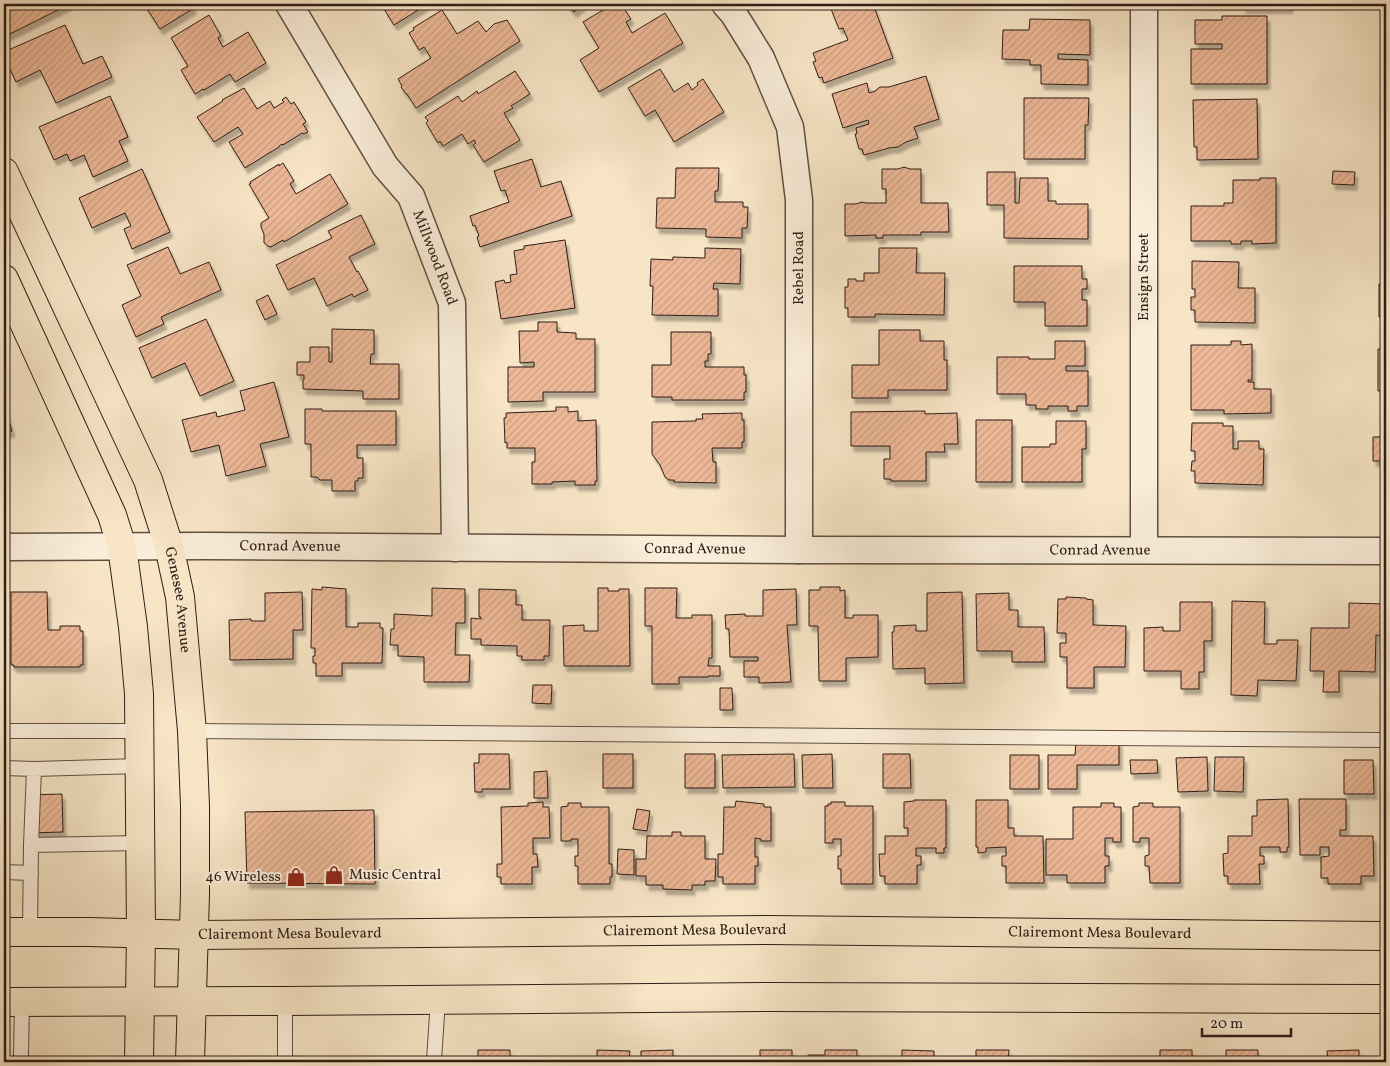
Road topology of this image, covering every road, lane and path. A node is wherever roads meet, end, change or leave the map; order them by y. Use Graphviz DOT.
graph roads {
  1 [pos="289,4"];
  2 [pos="725,4"];
  3 [pos="1144,4"];
  4 [pos="4,172"];
  5 [pos="4,279"];
  6 [pos="122,546"];
  7 [pos="169,546"];
  8 [pos="4,547"];
  9 [pos="455,548"];
  10 [pos="799,550"];
  11 [pos="1144,550"];
  12 [pos="1386,551"];
  13 [pos="4,731"];
  14 [pos="141,731"];
  15 [pos="192,731"];
  16 [pos="1386,740"];
  17 [pos="140,766"];
  18 [pos="4,768"];
  19 [pos="34,769"];
  20 [pos="141,843"];
  21 [pos="31,845"];
  22 [pos="4,872"];
  23 [pos="30,873"];
  24 [pos="17,932"];
  25 [pos="142,933"];
  26 [pos="195,935"];
  27 [pos="1386,936"];
  28 [pos="1386,999"];
  29 [pos="438,1000"];
  30 [pos="140,1001"];
  31 [pos="285,1001"];
  32 [pos="13,1002"];
  33 [pos="191,1002"];
  34 [pos="21,1055"];
  35 [pos="139,1062"];
  36 [pos="190,1062"];
  37 [pos="285,1062"];
  38 [pos="431,1062"];
  1 -- 9 [label="street, Millwood Road"];
  2 -- 10 [label="street, Rebel Road"];
  3 -- 11 [label="street, Ensign Street"];
  4 -- 7 [label="main road, Genesee Avenue"];
  5 -- 6 [label="main road"];
  6 -- 7 [label="street, Conrad Avenue"];
  6 -- 8 [label="street, Conrad Avenue"];
  6 -- 14 [label="main road"];
  7 -- 9 [label="street, Conrad Avenue"];
  7 -- 15 [label="main road, Genesee Avenue"];
  9 -- 10 [label="street, Conrad Avenue"];
  10 -- 11 [label="street, Conrad Avenue"];
  11 -- 12 [label="street, Conrad Avenue"];
  13 -- 14 [label="lane"];
  14 -- 17 [label="main road"];
  15 -- 16 [label="lane"];
  15 -- 26 [label="main road, Genesee Avenue"];
  17 -- 19 [label="lane"];
  17 -- 20 [label="main road"];
  18 -- 19 [label="lane"];
  19 -- 21 [label="lane"];
  20 -- 21 [label="lane"];
  20 -- 25 [label="main road"];
  21 -- 23 [label="lane"];
  22 -- 23 [label="lane"];
  23 -- 24 [label="lane"];
  24 -- 25 [label="main road, Clairemont Mesa Boulevard"];
  25 -- 26 [label="main road, Clairemont Mesa Boulevard"];
  25 -- 30 [label="main road"];
  26 -- 27 [label="main road, Clairemont Mesa Boulevard"];
  26 -- 33 [label="main road, Genesee Avenue"];
  28 -- 29 [label="main road"];
  29 -- 31 [label="main road"];
  29 -- 38 [label="lane"];
  30 -- 32 [label="main road"];
  30 -- 33 [label="main road"];
  30 -- 35 [label="main road"];
  31 -- 33 [label="main road"];
  31 -- 37 [label="lane"];
  32 -- 34 [label="lane"];
  33 -- 36 [label="main road, Genesee Avenue"];
}
